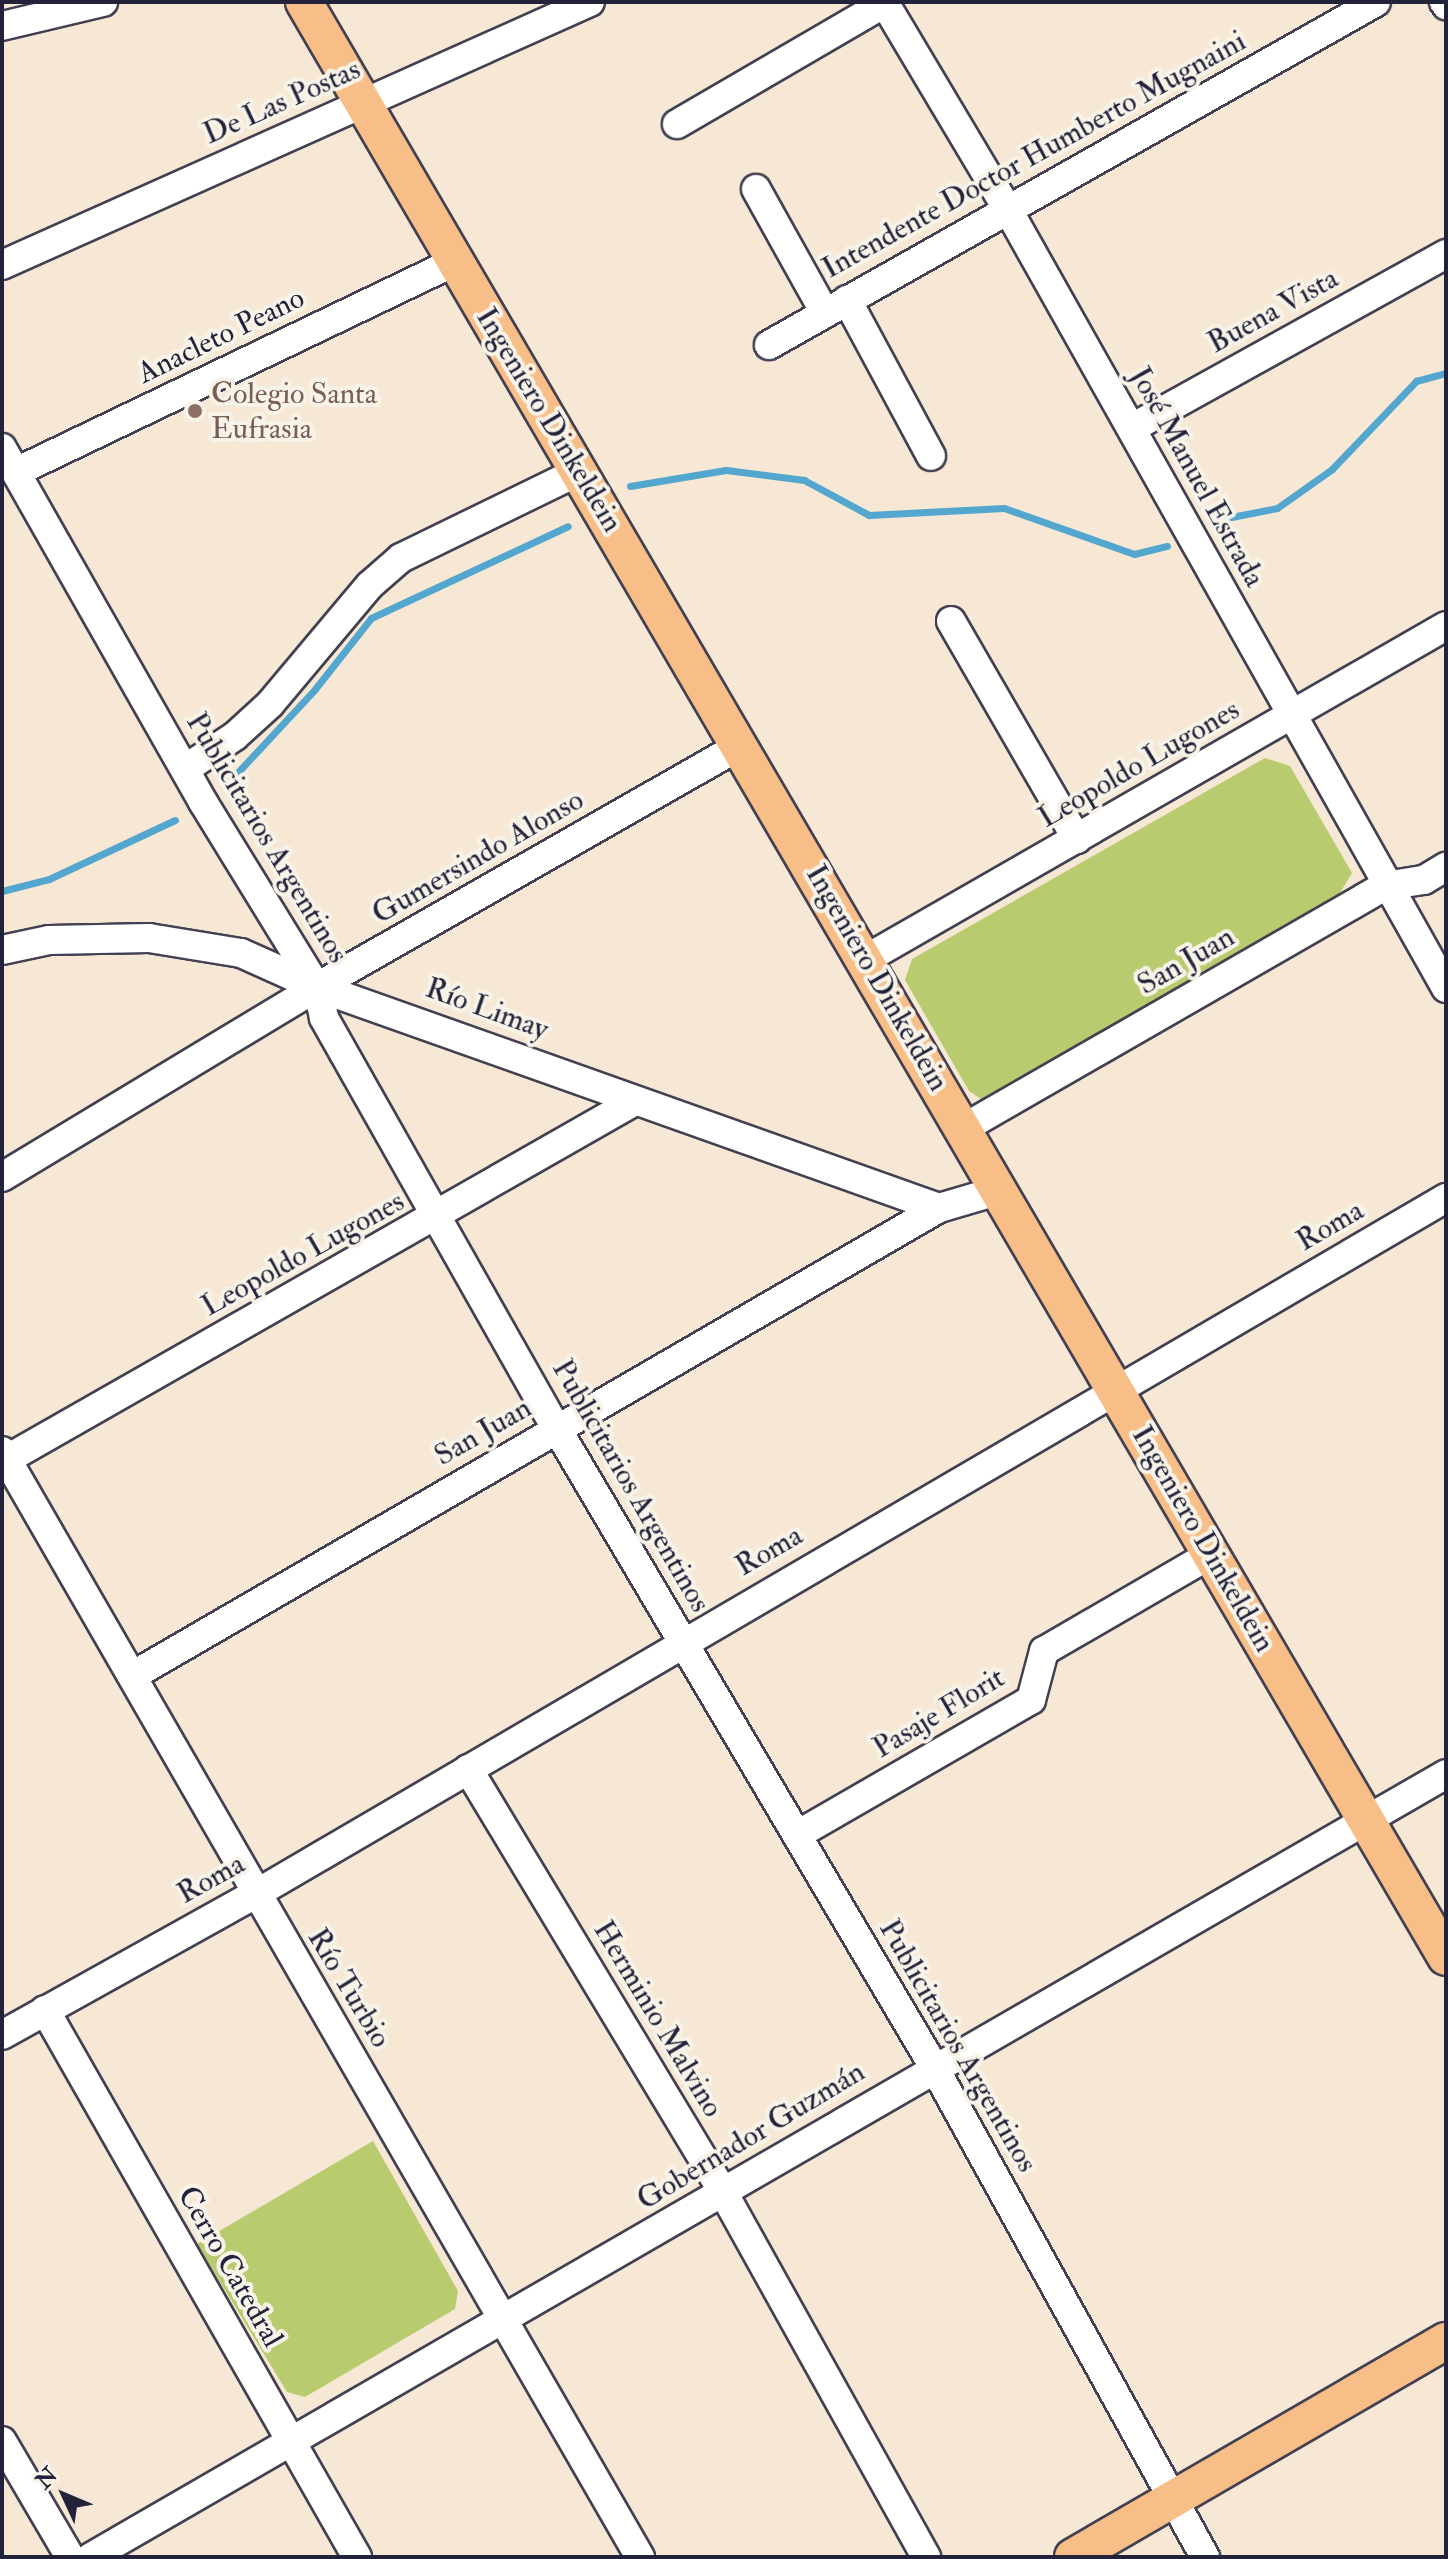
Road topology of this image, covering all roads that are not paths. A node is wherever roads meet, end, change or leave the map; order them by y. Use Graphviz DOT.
graph roads {
  1 [pos="103,2"];
  2 [pos="304,2"];
  3 [pos="590,2"];
  4 [pos="1376,2"];
  5 [pos="885,3"];
  6 [pos="2,26"];
  7 [pos="362,104"];
  8 [pos="677,124"];
  9 [pos="756,189"];
  10 [pos="1007,208"];
  11 [pos="1446,254"];
  12 [pos="455,262"];
  13 [pos="2,265"];
  14 [pos="836,306"];
  15 [pos="769,345"];
  16 [pos="1132,428"];
  17 [pos="931,456"];
  18 [pos="9,460"];
  19 [pos="579,471"];
  20 [pos="951,621"];
  21 [pos="1446,626"];
  22 [pos="1289,716"];
  23 [pos="742,745"];
  24 [pos="185,769"];
  25 [pos="1077,839"];
  26 [pos="1446,867"];
  27 [pos="1385,886"];
  28 [pos="2,950"];
  29 [pos="866,959"];
  30 [pos="317,987"];
  31 [pos="1446,988"];
  32 [pos="635,1101"];
  33 [pos="964,1128"];
  34 [pos="2,1177"];
  35 [pos="1000,1190"];
  36 [pos="1446,1198"];
  37 [pos="939,1208"];
  38 [pos="438,1218"];
  39 [pos="1115,1388"];
  40 [pos="557,1429"];
  41 [pos="4,1457"];
  42 [pos="1211,1554"];
  43 [pos="682,1641"];
  44 [pos="132,1676"];
  45 [pos="468,1769"];
  46 [pos="1446,1774"];
  47 [pos="1368,1820"];
  48 [pos="797,1835"];
  49 [pos="254,1895"];
  50 [pos="1446,1957"];
  51 [pos="45,2010"];
  52 [pos="2,2035"];
  53 [pos="934,2067"];
  54 [pos="723,2192"];
  55 [pos="506,2320"];
  56 [pos="1446,2341"];
  57 [pos="2,2441"];
  58 [pos="291,2441"];
  59 [pos="1172,2499"];
  60 [pos="70,2557"];
  61 [pos="91,2557"];
  62 [pos="357,2557"];
  63 [pos="640,2557"];
  64 [pos="926,2557"];
  65 [pos="1073,2557"];
  66 [pos="1205,2557"];
  1 -- 6 [label="street"];
  2 -- 7 [label="main road, Ingeniero Dinkeldein"];
  3 -- 7 [label="street, De Las Postas"];
  4 -- 10 [label="street, Intendente Doctor Humberto Mugnaini"];
  5 -- 8 [label="street"];
  5 -- 10 [label="street, José Manuel Estrada"];
  7 -- 12 [label="main road, Ingeniero Dinkeldein"];
  7 -- 13 [label="street, De Las Postas"];
  9 -- 14 [label="street"];
  10 -- 14 [label="street, Intendente Doctor Humberto Mugnaini"];
  10 -- 16 [label="street, José Manuel Estrada"];
  11 -- 16 [label="street, Buena Vista"];
  12 -- 18 [label="street, Anacleto Peano"];
  12 -- 19 [label="main road, Ingeniero Dinkeldein"];
  14 -- 15 [label="street, Intendente Doctor Humberto Mugnaini"];
  14 -- 17 [label="street"];
  16 -- 22 [label="street, José Manuel Estrada"];
  18 -- 24 [label="street, Publicitarios Argentinos"];
  19 -- 23 [label="main road, Ingeniero Dinkeldein"];
  19 -- 24 [label="street"];
  20 -- 25 [label="street"];
  21 -- 22 [label="street, Leopoldo Lugones"];
  22 -- 25 [label="street, Leopoldo Lugones"];
  22 -- 27 [label="street, José Manuel Estrada"];
  23 -- 29 [label="main road, Ingeniero Dinkeldein"];
  23 -- 30 [label="street, Gumersindo Alonso"];
  24 -- 30 [label="street, Publicitarios Argentinos"];
  25 -- 29 [label="street, Leopoldo Lugones"];
  26 -- 27 [label="street, San Juan"];
  27 -- 31 [label="street, José Manuel Estrada"];
  27 -- 33 [label="street, San Juan"];
  28 -- 30 [label="street, Río Limay"];
  29 -- 33 [label="main road, Ingeniero Dinkeldein"];
  30 -- 32 [label="street, Río Limay"];
  30 -- 34 [label="street, Gumersindo Alonso"];
  30 -- 38 [label="street, Publicitarios Argentinos"];
  32 -- 37 [label="street, Río Limay"];
  32 -- 38 [label="street, Leopoldo Lugones"];
  33 -- 35 [label="main road, Ingeniero Dinkeldein"];
  35 -- 37 [label="street, San Juan"];
  35 -- 39 [label="main road, Ingeniero Dinkeldein"];
  36 -- 39 [label="street, Roma"];
  37 -- 40 [label="street, San Juan"];
  38 -- 40 [label="street, Publicitarios Argentinos"];
  38 -- 41 [label="street, Leopoldo Lugones"];
  39 -- 42 [label="main road, Ingeniero Dinkeldein"];
  39 -- 43 [label="street, Roma"];
  40 -- 43 [label="street, Publicitarios Argentinos"];
  40 -- 44 [label="street, San Juan"];
  41 -- 44 [label="street, Río Turbio"];
  42 -- 47 [label="main road, Ingeniero Dinkeldein"];
  42 -- 48 [label="street, Pasaje Florit"];
  43 -- 45 [label="street, Roma"];
  43 -- 48 [label="street, Publicitarios Argentinos"];
  44 -- 49 [label="street, Río Turbio"];
  45 -- 49 [label="street, Roma"];
  45 -- 54 [label="street, Herminio Malvino"];
  46 -- 47 [label="street, Gobernador Guzmán"];
  47 -- 50 [label="main road, Ingeniero Dinkeldein"];
  47 -- 53 [label="street, Gobernador Guzmán"];
  48 -- 53 [label="street, Publicitarios Argentinos"];
  49 -- 51 [label="street, Roma"];
  49 -- 55 [label="street, Río Turbio"];
  51 -- 52 [label="street, Roma"];
  51 -- 58 [label="street, Cerro Catedral"];
  53 -- 54 [label="street, Gobernador Guzmán"];
  53 -- 59 [label="street, Publicitarios Argentinos"];
  54 -- 55 [label="street, Gobernador Guzmán"];
  54 -- 64 [label="street, Herminio Malvino"];
  55 -- 58 [label="street, Gobernador Guzmán"];
  55 -- 63 [label="street, Río Turbio"];
  56 -- 59 [label="main road"];
  57 -- 60 [label="street"];
  58 -- 61 [label="street, Gobernador Guzmán"];
  58 -- 62 [label="street, Cerro Catedral"];
  59 -- 65 [label="main road"];
  59 -- 66 [label="street, Publicitarios Argentinos"];
}
